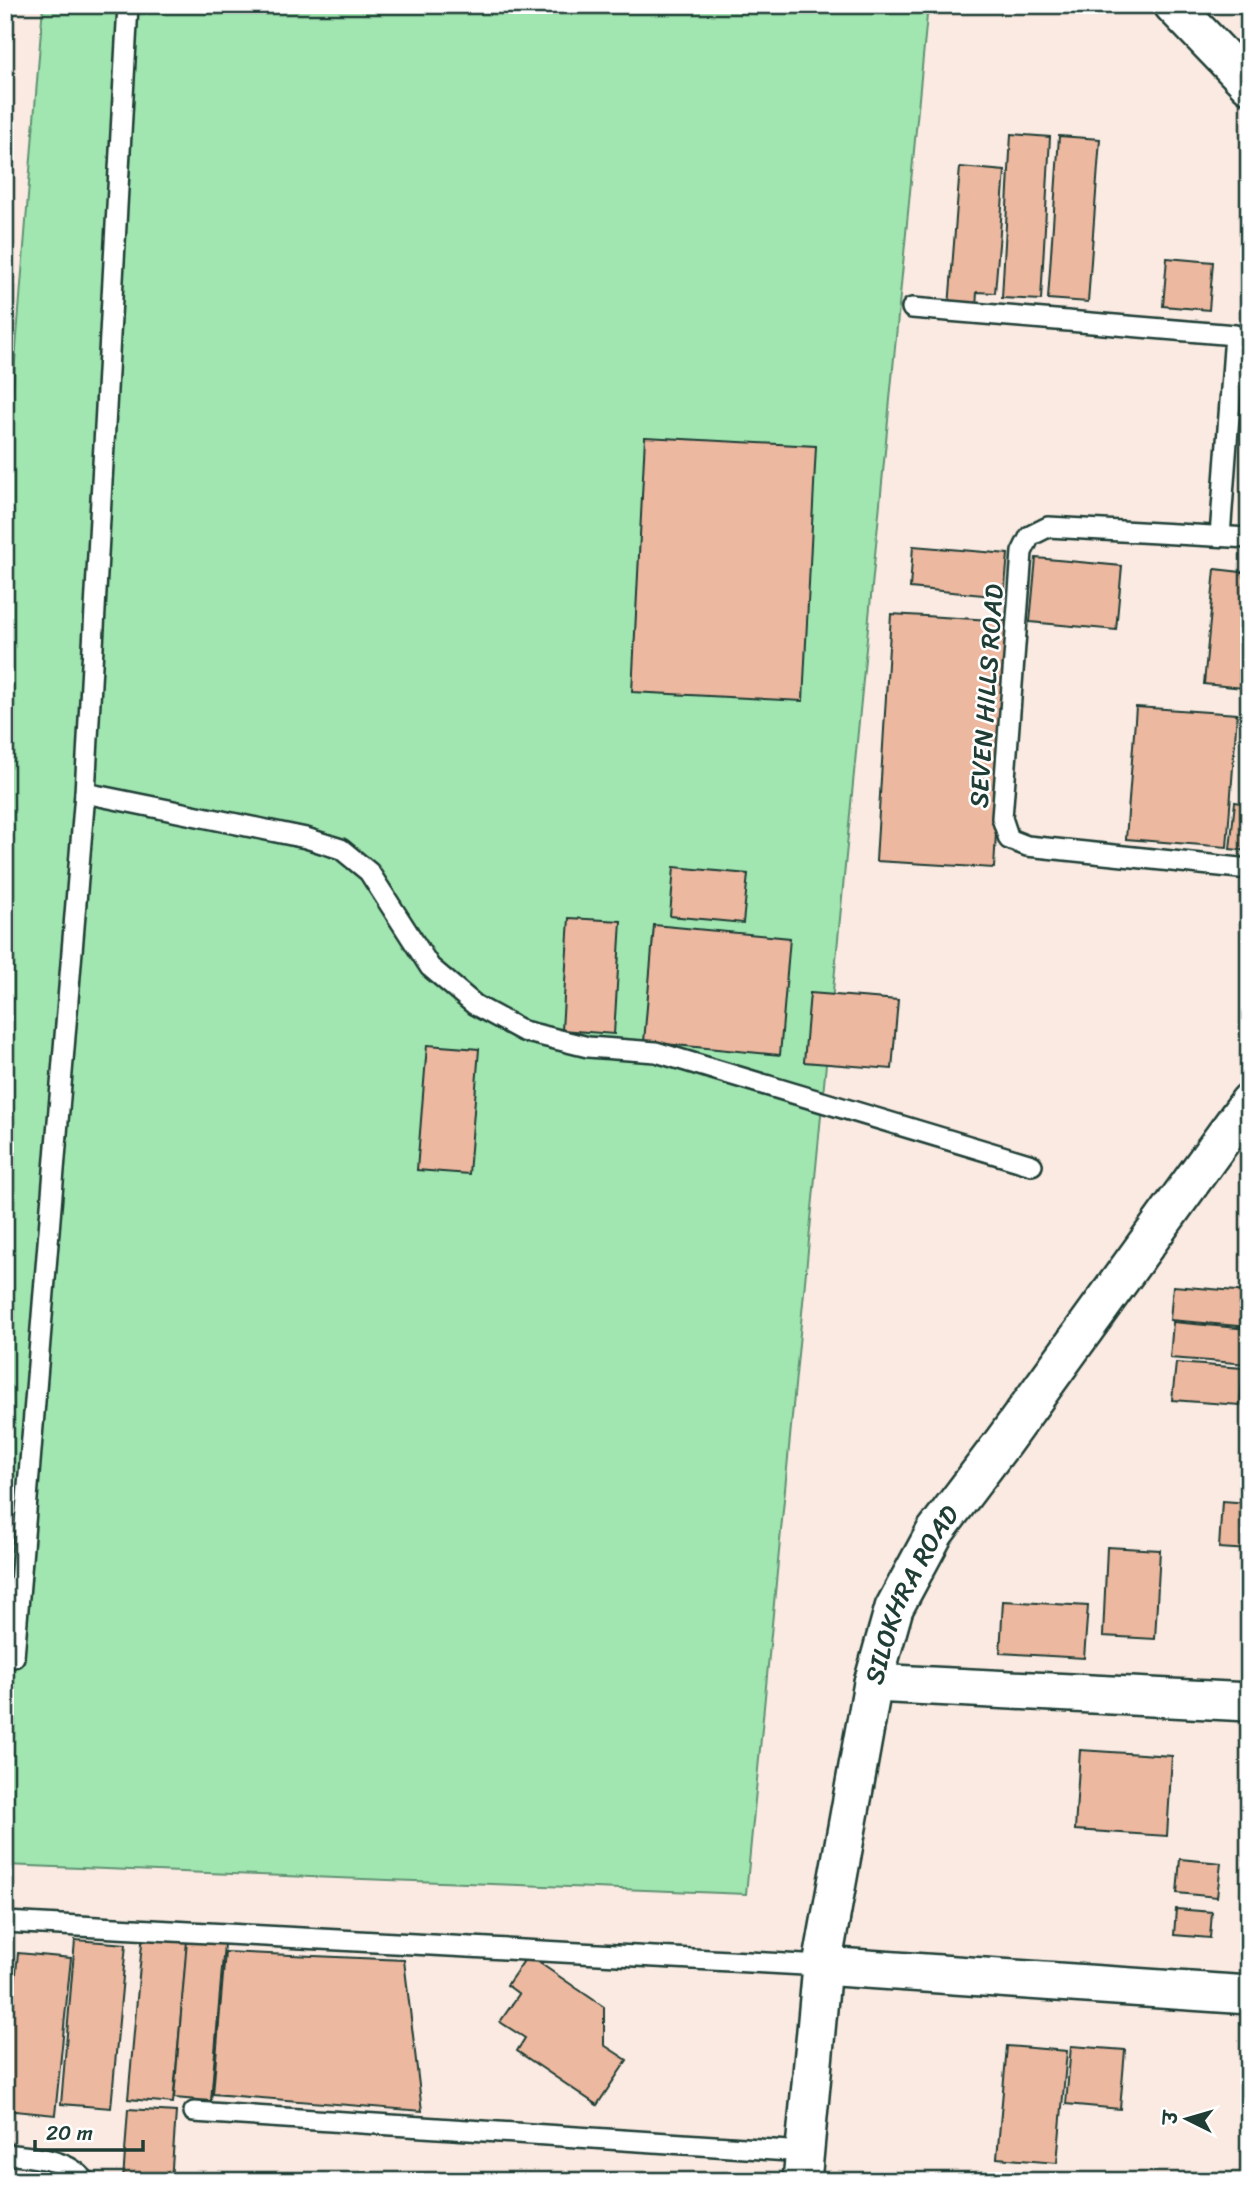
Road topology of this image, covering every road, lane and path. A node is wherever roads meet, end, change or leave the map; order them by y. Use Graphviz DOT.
graph roads {
  1 [pos="128,5"];
  2 [pos="1174,5"];
  3 [pos="1249,84"];
  4 [pos="912,308"];
  5 [pos="1220,536"];
  6 [pos="1249,538"];
  7 [pos="85,793"];
  8 [pos="1249,869"];
  9 [pos="1249,1102"];
  10 [pos="1032,1165"];
  11 [pos="14,1657"];
  12 [pos="873,1683"];
  13 [pos="1249,1702"];
  14 [pos="5,1922"];
  15 [pos="822,1966"];
  16 [pos="1249,1995"];
  17 [pos="194,2112"];
  18 [pos="5,2154"];
  19 [pos="804,2166"];
  20 [pos="85,2181"];
  1 -- 7 [label="lane"];
  2 -- 3 [label="street"];
  4 -- 5 [label="lane"];
  5 -- 6 [label="lane, SEVEN HILLS ROAD"];
  5 -- 8 [label="lane, SEVEN HILLS ROAD"];
  7 -- 10 [label="lane"];
  7 -- 11 [label="lane"];
  9 -- 12 [label="street, SILOKHRA ROAD"];
  12 -- 13 [label="street"];
  12 -- 15 [label="street, SILOKHRA ROAD"];
  14 -- 15 [label="lane"];
  15 -- 16 [label="street"];
  15 -- 19 [label="street, SILOKHRA ROAD"];
  17 -- 19 [label="lane"];
  18 -- 20 [label="lane"];
}
